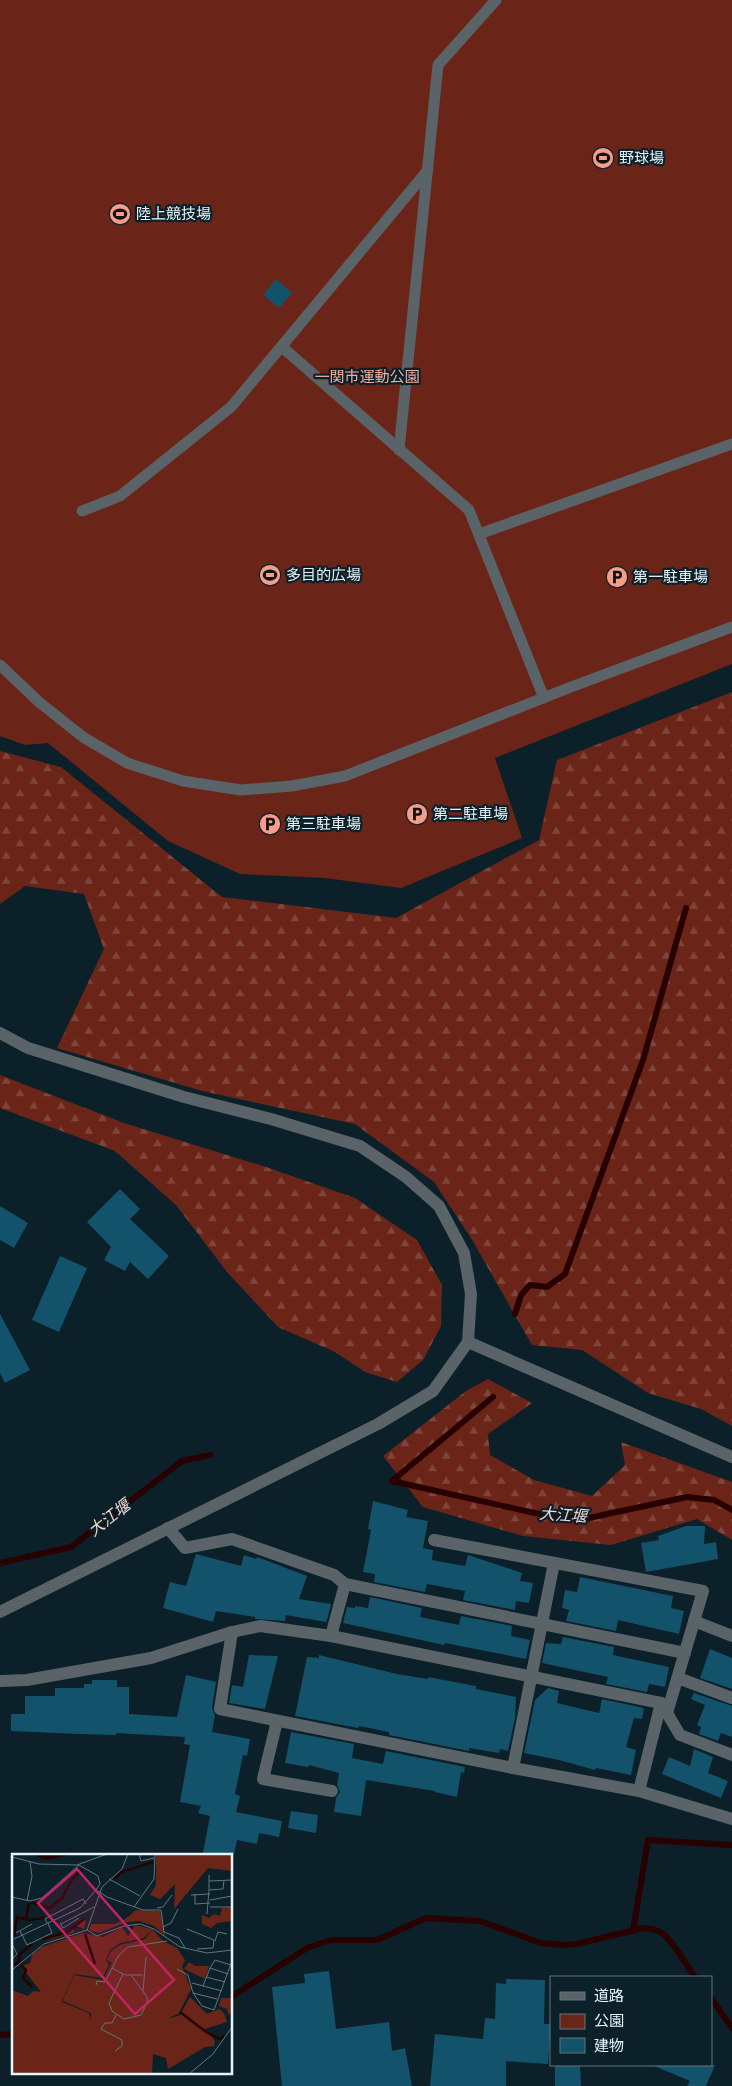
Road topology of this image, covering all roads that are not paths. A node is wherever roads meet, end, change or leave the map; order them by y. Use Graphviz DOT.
graph roads {
  1 [pos="496,0"];
  2 [pos="428,170"];
  3 [pos="282,347"];
  4 [pos="732,444"];
  5 [pos="399,450"];
  6 [pos="82,511"];
  7 [pos="479,534"];
  8 [pos="732,627"];
  9 [pos="0,665"];
  10 [pos="544,698"];
  11 [pos="0,1033"];
  12 [pos="468,1342"];
  13 [pos="732,1457"];
  14 [pos="168,1528"];
  15 [pos="434,1540"];
  16 [pos="554,1563"];
  17 [pos="345,1584"];
  18 [pos="0,1612"];
  19 [pos="694,1621"];
  20 [pos="542,1624"];
  21 [pos="232,1632"];
  22 [pos="331,1636"];
  23 [pos="732,1636"];
  24 [pos="685,1653"];
  25 [pos="532,1676"];
  26 [pos="678,1678"];
  27 [pos="0,1681"];
  28 [pos="732,1698"];
  29 [pos="664,1708"];
  30 [pos="277,1721"];
  31 [pos="732,1754"];
  32 [pos="513,1768"];
  33 [pos="639,1790"];
  34 [pos="332,1791"];
  35 [pos="732,1819"];
  1 -- 2 [label="lane"];
  2 -- 3 [label="lane"];
  2 -- 5 [label="lane"];
  3 -- 5 [label="lane"];
  3 -- 6 [label="lane"];
  4 -- 7 [label="lane"];
  5 -- 7 [label="lane"];
  7 -- 10 [label="lane"];
  8 -- 10 [label="lane"];
  9 -- 10 [label="lane"];
  11 -- 12 [label="street"];
  12 -- 13 [label="street"];
  12 -- 14 [label="street"];
  14 -- 17 [label="street"];
  14 -- 18 [label="street"];
  15 -- 16 [label="street"];
  16 -- 19 [label="street"];
  16 -- 20 [label="street"];
  17 -- 20 [label="street"];
  17 -- 22 [label="street"];
  19 -- 23 [label="street"];
  19 -- 24 [label="street"];
  20 -- 24 [label="street"];
  20 -- 25 [label="street"];
  21 -- 22 [label="street"];
  21 -- 27 [label="street"];
  21 -- 30 [label="street"];
  22 -- 25 [label="street"];
  24 -- 26 [label="street"];
  25 -- 29 [label="street"];
  25 -- 32 [label="street"];
  26 -- 28 [label="street"];
  26 -- 29 [label="street"];
  29 -- 31 [label="street"];
  29 -- 33 [label="street"];
  30 -- 32 [label="street"];
  30 -- 34 [label="street"];
  32 -- 33 [label="street"];
  33 -- 35 [label="street"];
}
